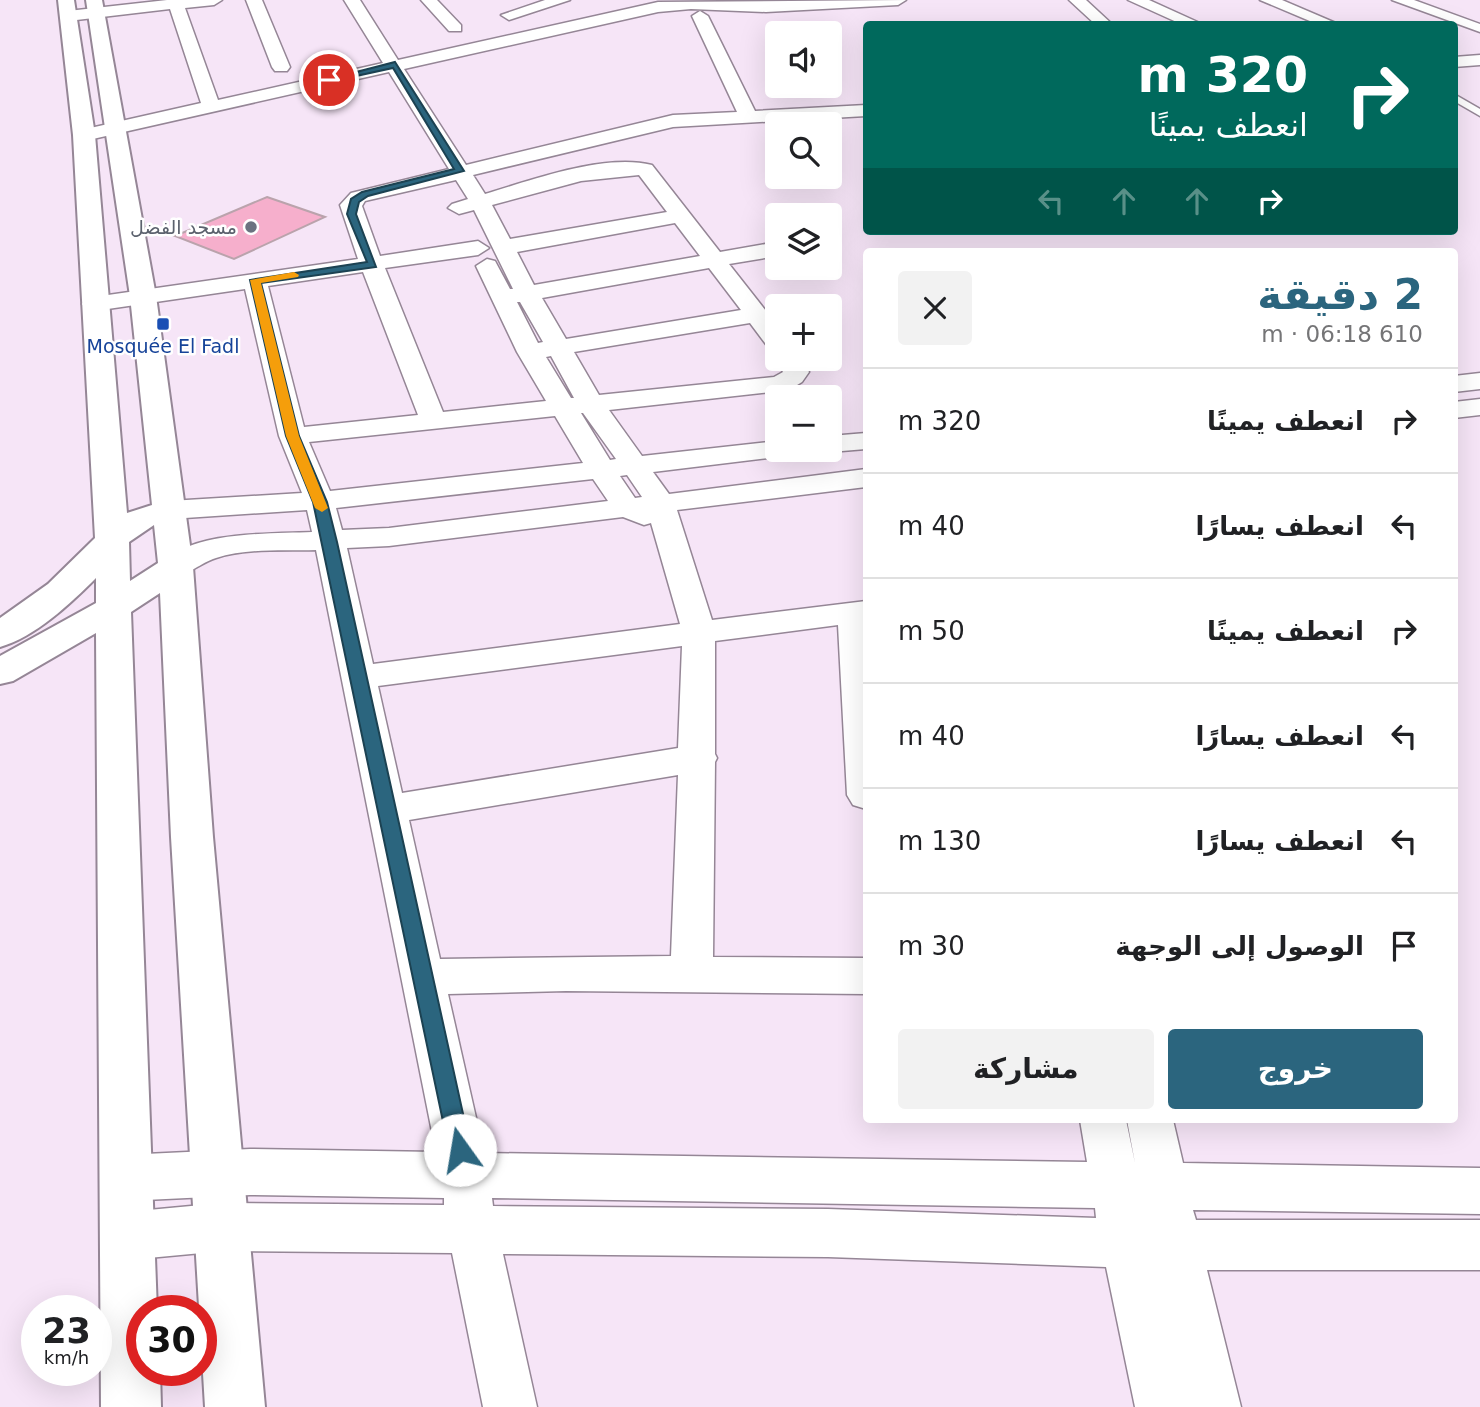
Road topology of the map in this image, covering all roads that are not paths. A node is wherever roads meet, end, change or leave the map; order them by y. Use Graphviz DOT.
graph roads {
  1 [pos="214,0"];
  2 [pos="254,0"];
  3 [pos="333,0"];
  4 [pos="352,0"];
  5 [pos="429,0"];
  6 [pos="562,0"];
  7 [pos="898,0"];
  8 [pos="1077,0"];
  9 [pos="1136,0"];
  10 [pos="1268,0"];
  11 [pos="1399,0"];
  12 [pos="176,2"];
  13 [pos="81,7"];
  14 [pos="645,7"];
  15 [pos="766,7"];
  16 [pos="700,16"];
  17 [pos="493,19"];
  18 [pos="1101,21"];
  19 [pos="1187,21"];
  20 [pos="1322,21"];
  21 [pos="1479,28"];
  22 [pos="1458,30"];
  23 [pos="430,33"];
  24 [pos="379,45"];
  25 [pos="1480,60"];
  26 [pos="1458,62"];
  27 [pos="281,67"];
  28 [pos="386,67"];
  29 [pos="1467,95"];
  30 [pos="1458,96"];
  31 [pos="1458,99"];
  32 [pos="211,107"];
  33 [pos="863,110"];
  34 [pos="1480,113"];
  35 [pos="748,115"];
  36 [pos="100,132"];
  37 [pos="450,173"];
  38 [pos="480,202"];
  39 [pos="458,208"];
  40 [pos="683,215"];
  41 [pos="505,247"];
  42 [pos="478,248"];
  43 [pos="765,251"];
  44 [pos="717,259"];
  45 [pos="373,264"];
  46 [pos="255,280"];
  47 [pos="527,293"];
  48 [pos="143,296"];
  49 [pos="502,298"];
  50 [pos="94,304"];
  51 [pos="757,315"];
  52 [pos="765,326"];
  53 [pos="558,349"];
  54 [pos="530,352"];
  55 [pos="795,371"];
  56 [pos="1480,381"];
  57 [pos="1458,384"];
  58 [pos="578,407"];
  59 [pos="1480,407"];
  60 [pos="1458,410"];
  61 [pos="434,422"];
  62 [pos="293,436"];
  63 [pos="863,441"];
  64 [pos="842,443"];
  65 [pos="765,450"];
  66 [pos="633,465"];
  67 [pos="600,469"];
  68 [pos="863,479"];
  69 [pos="320,502"];
  70 [pos="626,507"];
  71 [pos="170,510"];
  72 [pos="663,515"];
  73 [pos="112,537"];
  74 [pos="330,542"];
  75 [pos="176,567"];
  76 [pos="112,609"];
  77 [pos="860,612"];
  78 [pos="699,632"];
  79 [pos="0,635"];
  80 [pos="0,672"];
  81 [pos="359,677"];
  82 [pos="863,704"];
  83 [pos="699,758"];
  84 [pos="387,810"];
  85 [pos="692,974"];
  86 [pos="421,976"];
  87 [pos="863,976"];
  88 [pos="1104,1123"];
  89 [pos="1151,1123"];
  90 [pos="218,1172"];
  91 [pos="465,1175"];
  92 [pos="124,1178"];
  93 [pos="1115,1185"];
  94 [pos="1165,1186"];
  95 [pos="1480,1191"];
  96 [pos="223,1227"];
  97 [pos="472,1229"];
  98 [pos="127,1236"];
  99 [pos="1126,1244"];
  100 [pos="1176,1245"];
  101 [pos="1480,1245"];
  102 [pos="131,1407"];
  103 [pos="235,1407"];
  104 [pos="510,1407"];
  105 [pos="1161,1407"];
  106 [pos="1214,1407"];
  1 -- 12 [label="street"];
  2 -- 27 [label="street"];
  3 -- 24 [label="street"];
  4 -- 24 [label="street"];
  5 -- 23 [label="street"];
  6 -- 17 [label="street"];
  7 -- 15 [label="street"];
  8 -- 18 [label="street"];
  9 -- 19 [label="street"];
  10 -- 20 [label="street"];
  11 -- 21 [label="street"];
  12 -- 13 [label="street"];
  12 -- 32 [label="street"];
  13 -- 36 [label="street"];
  14 -- 15 [label="street"];
  14 -- 16 [label="street"];
  14 -- 28 [label="street"];
  15 -- 16 [label="street"];
  16 -- 35 [label="street"];
  21 -- 22 [label="street"];
  24 -- 28 [label="street"];
  25 -- 26 [label="street"];
  28 -- 32 [label="street"];
  28 -- 37 [label="street"];
  29 -- 30 [label="lane"];
  31 -- 34 [label="lane"];
  32 -- 36 [label="street"];
  33 -- 35 [label="street"];
  35 -- 37 [label="street"];
  36 -- 48 [label="street"];
  36 -- 50 [label="street"];
  37 -- 38 [label="street"];
  37 -- 39 [label="street"];
  37 -- 45 [label="street"];
  38 -- 39 [label="street"];
  38 -- 40 [label="street"];
  38 -- 41 [label="street"];
  39 -- 42 [label="street"];
  40 -- 41 [label="street"];
  40 -- 44 [label="street"];
  41 -- 47 [label="street"];
  42 -- 45 [label="street"];
  42 -- 49 [label="street"];
  43 -- 44 [label="street"];
  44 -- 47 [label="street"];
  44 -- 51 [label="street"];
  45 -- 46 [label="street"];
  45 -- 61 [label="street"];
  46 -- 48 [label="street"];
  46 -- 62 [label="street"];
  47 -- 49 [label="street"];
  47 -- 53 [label="street"];
  48 -- 50 [label="street"];
  48 -- 71 [label="street"];
  49 -- 54 [label="street"];
  50 -- 73 [label="street"];
  51 -- 52 [label="street"];
  51 -- 53 [label="street"];
  53 -- 54 [label="street"];
  53 -- 58 [label="street"];
  54 -- 58 [label="street"];
  55 -- 58 [label="street"];
  56 -- 57 [label="street"];
  58 -- 61 [label="street"];
  58 -- 66 [label="street"];
  58 -- 67 [label="street"];
  59 -- 60 [label="street"];
  61 -- 62 [label="street"];
  62 -- 69 [label="street"];
  63 -- 64 [label="street"];
  65 -- 66 [label="street"];
  66 -- 67 [label="street"];
  66 -- 72 [label="street"];
  67 -- 69 [label="street"];
  67 -- 70 [label="street"];
  68 -- 72 [label="street"];
  69 -- 71 [label="street"];
  69 -- 74 [label="street"];
  70 -- 72 [label="street"];
  70 -- 74 [label="street"];
  71 -- 73 [label="street"];
  71 -- 75 [label="street"];
  72 -- 78 [label="street"];
  73 -- 76 [label="street"];
  73 -- 79 [label="street"];
  74 -- 75 [label="street"];
  74 -- 81 [label="street"];
  75 -- 76 [label="street"];
  75 -- 90 [label="street"];
  76 -- 80 [label="street"];
  76 -- 92 [label="street"];
  77 -- 78 [label="street"];
  77 -- 82 [label="street"];
  78 -- 81 [label="street"];
  78 -- 83 [label="street"];
  81 -- 84 [label="street"];
  83 -- 84 [label="street"];
  83 -- 85 [label="street"];
  84 -- 86 [label="street"];
  85 -- 86 [label="street"];
  85 -- 87 [label="street"];
  86 -- 91 [label="street"];
  88 -- 93 [label="street"];
  89 -- 94 [label="street"];
  90 -- 91 [label="street"];
  90 -- 92 [label="street"];
  90 -- 96 [label="street"];
  91 -- 93 [label="street"];
  91 -- 97 [label="street"];
  92 -- 98 [label="street"];
  93 -- 94 [label="street"];
  93 -- 99 [label="street"];
  94 -- 95 [label="street"];
  94 -- 100 [label="street"];
  96 -- 97 [label="street"];
  96 -- 98 [label="street"];
  96 -- 103 [label="street"];
  97 -- 99 [label="street"];
  97 -- 104 [label="street"];
  98 -- 102 [label="street"];
  99 -- 100 [label="street"];
  99 -- 105 [label="street"];
  100 -- 101 [label="street"];
  100 -- 106 [label="street"];
}
